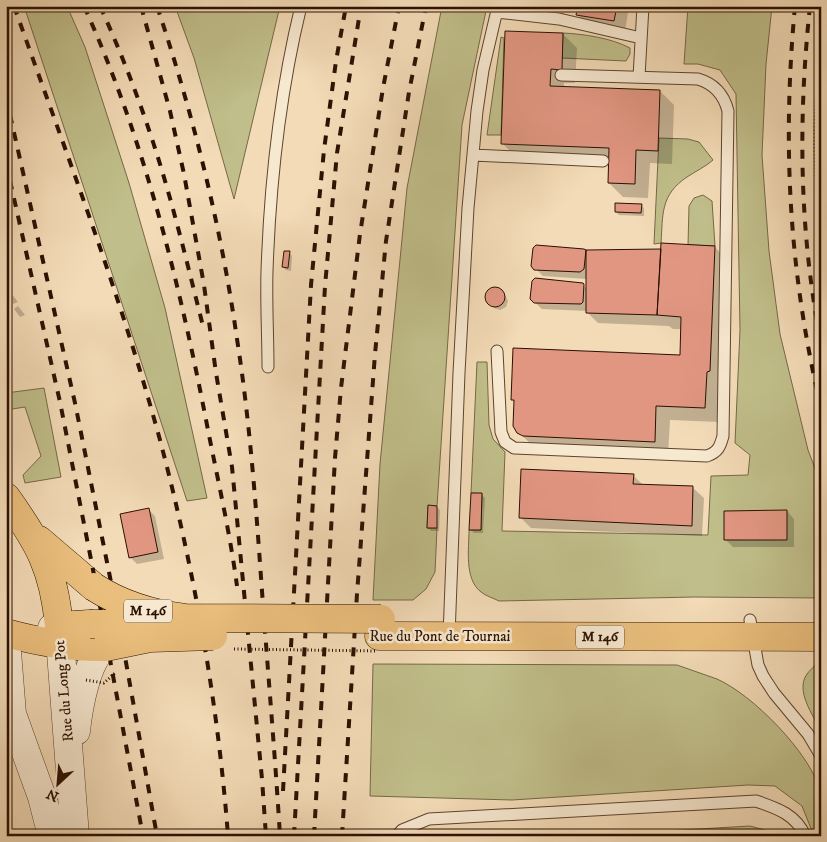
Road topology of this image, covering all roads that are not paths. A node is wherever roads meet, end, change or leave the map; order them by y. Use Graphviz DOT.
graph roads {
  1 [pos="301,6"];
  2 [pos="644,6"];
  3 [pos="497,9"];
  4 [pos="641,38"];
  5 [pos="561,75"];
  6 [pos="639,77"];
  7 [pos="473,155"];
  8 [pos="603,161"];
  9 [pos="497,351"];
  10 [pos="268,367"];
  11 [pos="6,497"];
  12 [pos="32,534"];
  13 [pos="206,619"];
  14 [pos="821,620"];
  15 [pos="380,628"];
  16 [pos="449,628"];
  17 [pos="751,628"];
  18 [pos="6,633"];
  19 [pos="59,636"];
  20 [pos="821,637"];
  21 [pos="6,639"];
  22 [pos="95,639"];
  23 [pos="821,756"];
  24 [pos="72,785"];
  25 [pos="52,836"];
  26 [pos="75,836"];
  27 [pos="397,836"];
  28 [pos="805,836"];
  1 -- 10 [label="lane"];
  2 -- 4 [label="lane"];
  3 -- 4 [label="lane"];
  3 -- 7 [label="lane"];
  4 -- 6 [label="lane"];
  5 -- 6 [label="lane"];
  6 -- 9 [label="lane"];
  7 -- 8 [label="lane"];
  7 -- 16 [label="lane"];
  11 -- 12 [label="main road, M 146"];
  12 -- 13 [label="main road, Rue du Pont de Tournai / M 146, bridge"];
  12 -- 19 [label="main road, M 146"];
  13 -- 15 [label="main road, Rue du Pont de Tournai / M 146, bridge"];
  13 -- 22 [label="main road, Rue du Pont de Tournai / M 146, bridge"];
  14 -- 17 [label="main road, Rue du Pont de Tournai / M 146"];
  15 -- 16 [label="main road, Rue du Pont de Tournai / M 146"];
  15 -- 22 [label="main road, Rue du Pont de Tournai / M 146, bridge"];
  16 -- 17 [label="main road, Rue du Pont de Tournai / M 146"];
  17 -- 20 [label="main road, Rue du Pont de Tournai / M 146"];
  17 -- 23 [label="lane"];
  18 -- 19 [label="main road, Rue du Pont de Tournai"];
  19 -- 22 [label="main road, Rue du Pont de Tournai / M 146"];
  19 -- 24 [label="street, Rue du Long Pot"];
  21 -- 25 [label="street"];
  22 -- 24 [label="street, Rue du Long Pot"];
  24 -- 26 [label="street, Rue du Long Pot"];
  27 -- 28 [label="lane"];
}
